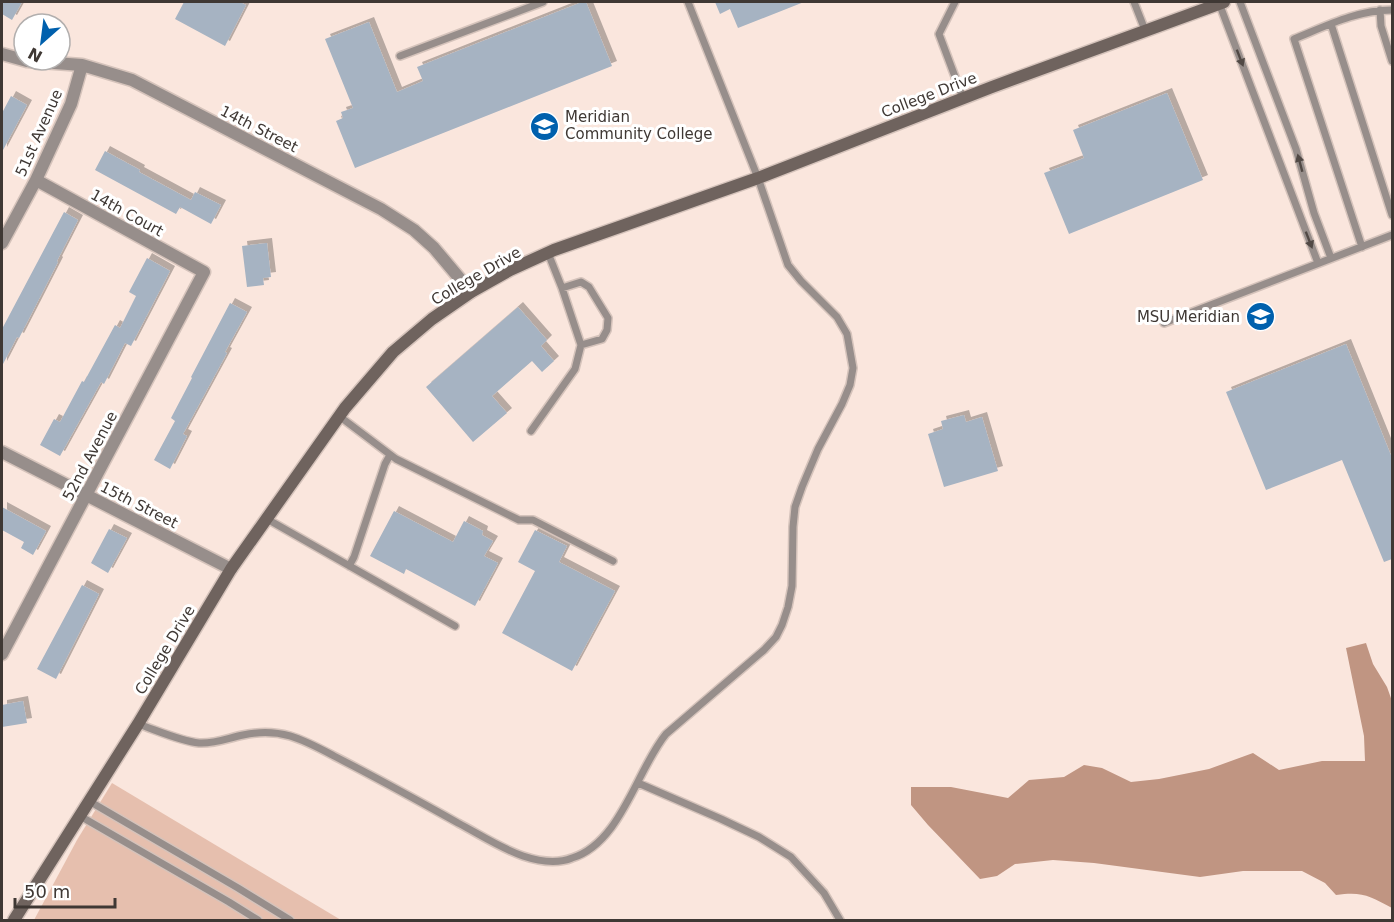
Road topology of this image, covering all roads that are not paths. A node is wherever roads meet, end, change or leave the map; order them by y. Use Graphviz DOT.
graph roads {
  1 [pos="543,2"];
  2 [pos="688,2"];
  3 [pos="955,2"];
  4 [pos="1134,2"];
  5 [pos="1222,2"];
  6 [pos="1240,2"];
  7 [pos="1380,10"];
  8 [pos="1392,10"];
  9 [pos="1331,24"];
  10 [pos="1145,30"];
  11 [pos="2,54"];
  12 [pos="400,56"];
  13 [pos="1392,62"];
  14 [pos="82,65"];
  15 [pos="963,98"];
  16 [pos="758,178"];
  17 [pos="36,180"];
  18 [pos="1392,215"];
  19 [pos="1392,235"];
  20 [pos="2,243"];
  21 [pos="1362,247"];
  22 [pos="548,253"];
  23 [pos="1331,258"];
  24 [pos="1318,263"];
  25 [pos="204,272"];
  26 [pos="562,288"];
  27 [pos="471,292"];
  28 [pos="1164,323"];
  29 [pos="581,345"];
  30 [pos="339,416"];
  31 [pos="531,431"];
  32 [pos="2,452"];
  33 [pos="390,455"];
  34 [pos="86,495"];
  35 [pos="267,519"];
  36 [pos="613,561"];
  37 [pos="349,566"];
  38 [pos="231,569"];
  39 [pos="455,626"];
  40 [pos="2,654"];
  41 [pos="138,724"];
  42 [pos="638,783"];
  43 [pos="89,801"];
  44 [pos="80,816"];
  45 [pos="14,921"];
  46 [pos="258,921"];
  47 [pos="290,921"];
  48 [pos="840,921"];
  1 -- 12 [label="lane"];
  2 -- 16 [label="lane"];
  3 -- 15 [label="lane"];
  4 -- 10 [label="lane"];
  5 -- 10 [label="street, College Drive"];
  5 -- 24 [label="lane, one-way"];
  23 -- 6 [label="lane, one-way"];
  7 -- 8 [label="lane"];
  7 -- 9 [label="lane"];
  7 -- 13 [label="lane"];
  9 -- 18 [label="lane"];
  9 -- 21 [label="lane"];
  10 -- 15 [label="street, College Drive"];
  11 -- 14 [label="street, 14th Street"];
  14 -- 17 [label="street, 51st Avenue"];
  14 -- 27 [label="street, 14th Street"];
  15 -- 16 [label="street, College Drive"];
  16 -- 22 [label="street, College Drive"];
  16 -- 42 [label="lane"];
  17 -- 20 [label="street, 51st Avenue"];
  17 -- 25 [label="street, 14th Court"];
  19 -- 21 [label="lane"];
  21 -- 23 [label="lane"];
  22 -- 26 [label="lane"];
  22 -- 27 [label="street, College Drive"];
  23 -- 24 [label="lane"];
  24 -- 28 [label="lane"];
  25 -- 34 [label="street, 52nd Avenue"];
  26 -- 29 [label="lane"];
  26 -- 29 [label="lane"];
  27 -- 30 [label="street, College Drive"];
  29 -- 31 [label="lane"];
  30 -- 33 [label="lane"];
  30 -- 35 [label="street, College Drive"];
  32 -- 34 [label="street, 15th Street"];
  33 -- 36 [label="lane"];
  33 -- 37 [label="lane"];
  34 -- 38 [label="street, 15th Street"];
  34 -- 40 [label="street, 52nd Avenue"];
  35 -- 37 [label="lane"];
  35 -- 38 [label="street, College Drive"];
  37 -- 39 [label="lane"];
  38 -- 41 [label="street, College Drive"];
  41 -- 42 [label="lane"];
  41 -- 43 [label="street, College Drive"];
  42 -- 48 [label="lane"];
  43 -- 44 [label="street, College Drive"];
  43 -- 47 [label="lane"];
  44 -- 45 [label="street, College Drive"];
  44 -- 46 [label="lane"];
}
